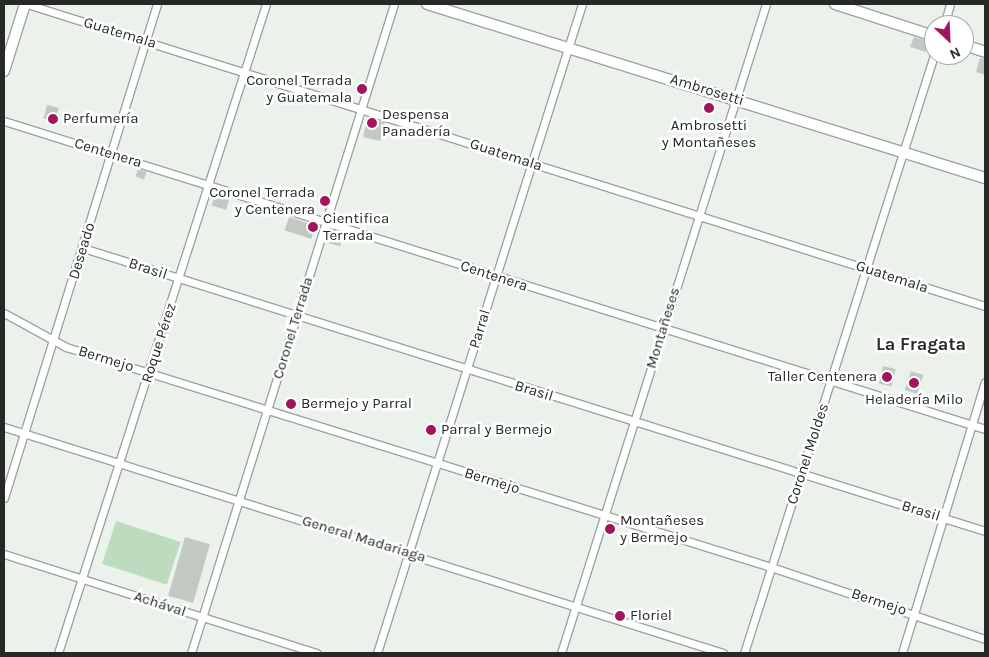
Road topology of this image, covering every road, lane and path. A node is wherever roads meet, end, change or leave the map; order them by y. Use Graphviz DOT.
graph roads {
  1 [pos="26,4"];
  2 [pos="157,4"];
  3 [pos="266,4"];
  4 [pos="394,4"];
  5 [pos="428,4"];
  6 [pos="582,4"];
  7 [pos="766,4"];
  8 [pos="835,4"];
  9 [pos="924,33"];
  10 [pos="146,41"];
  11 [pos="568,48"];
  12 [pos="931,65"];
  13 [pos="4,71"];
  14 [pos="244,72"];
  15 [pos="736,99"];
  16 [pos="362,108"];
  17 [pos="4,121"];
  18 [pos="904,152"];
  19 [pos="111,154"];
  20 [pos="532,164"];
  21 [pos="985,178"];
  22 [pos="209,184"];
  23 [pos="698,215"];
  24 [pos="327,220"];
  25 [pos="83,248"];
  26 [pos="866,268"];
  27 [pos="496,277"];
  28 [pos="180,279"];
  29 [pos="985,306"];
  30 [pos="4,313"];
  31 [pos="296,317"];
  32 [pos="663,328"];
  33 [pos="53,341"];
  34 [pos="467,370"];
  35 [pos="150,372"];
  36 [pos="832,380"];
  37 [pos="985,382"];
  38 [pos="268,409"];
  39 [pos="633,422"];
  40 [pos="972,424"];
  41 [pos="4,427"];
  42 [pos="985,428"];
  43 [pos="24,433"];
  44 [pos="121,464"];
  45 [pos="437,464"];
  46 [pos="801,473"];
  47 [pos="4,498"];
  48 [pos="238,500"];
  49 [pos="604,516"];
  50 [pos="945,518"];
  51 [pos="985,531"];
  52 [pos="409,553"];
  53 [pos="4,554"];
  54 [pos="771,567"];
  55 [pos="83,579"];
  56 [pos="576,605"];
  57 [pos="914,614"];
  58 [pos="202,618"];
  59 [pos="985,639"];
  60 [pos="58,653"];
  61 [pos="191,653"];
  62 [pos="316,653"];
  63 [pos="377,653"];
  64 [pos="561,653"];
  65 [pos="723,653"];
  66 [pos="744,653"];
  67 [pos="902,653"];
  1 -- 10 [label="street, Guatemala"];
  1 -- 13 [label="street"];
  2 -- 10 [label="street, Deseado"];
  3 -- 14 [label="street, Roque Pérez"];
  4 -- 16 [label="street, Coronel Terrada"];
  5 -- 11 [label="street, Ambrosetti"];
  6 -- 11 [label="street, Parral"];
  7 -- 15 [label="street, Montañeses"];
  8 -- 9 [label="street"];
  10 -- 14 [label="street, Guatemala"];
  10 -- 19 [label="street, Deseado"];
  11 -- 15 [label="street, Ambrosetti"];
  11 -- 20 [label="street, Parral"];
  12 -- 18 [label="street, Coronel Moldes"];
  14 -- 16 [label="street, Guatemala"];
  14 -- 22 [label="street, Roque Pérez"];
  15 -- 18 [label="street, Ambrosetti"];
  15 -- 23 [label="street, Montañeses"];
  16 -- 20 [label="street, Guatemala"];
  16 -- 24 [label="street, Coronel Terrada"];
  17 -- 19 [label="street, Centenera"];
  18 -- 21 [label="street, Ambrosetti"];
  18 -- 26 [label="street, Coronel Moldes"];
  19 -- 22 [label="street, Centenera"];
  19 -- 25 [label="street, Deseado"];
  20 -- 23 [label="street, Guatemala"];
  20 -- 27 [label="street, Parral"];
  22 -- 24 [label="street, Centenera"];
  22 -- 28 [label="street, Roque Pérez"];
  23 -- 26 [label="street, Guatemala"];
  23 -- 32 [label="street, Montañeses"];
  24 -- 27 [label="street, Centenera"];
  24 -- 31 [label="street, Coronel Terrada"];
  25 -- 28 [label="street, Brasil"];
  25 -- 33 [label="street, Deseado"];
  26 -- 29 [label="street, Guatemala"];
  26 -- 36 [label="street, Coronel Moldes"];
  27 -- 32 [label="street, Centenera"];
  27 -- 34 [label="street, Parral"];
  28 -- 31 [label="street, Brasil"];
  28 -- 35 [label="street, Roque Pérez"];
  30 -- 33 [label="street, Bermejo"];
  31 -- 34 [label="street, Brasil"];
  31 -- 38 [label="street, Coronel Terrada"];
  32 -- 36 [label="street, Centenera"];
  32 -- 39 [label="street, Montañeses"];
  33 -- 35 [label="street, Bermejo"];
  33 -- 43 [label="street, Deseado"];
  34 -- 39 [label="street, Brasil"];
  34 -- 45 [label="street, Parral"];
  35 -- 38 [label="street, Bermejo"];
  35 -- 44 [label="street, Roque Pérez"];
  36 -- 40 [label="street, Centenera"];
  36 -- 46 [label="street, Coronel Moldes"];
  37 -- 40 [label="street"];
  38 -- 45 [label="street, Bermejo"];
  38 -- 48 [label="street, Coronel Terrada"];
  39 -- 46 [label="street, Brasil"];
  39 -- 49 [label="street, Montañeses"];
  40 -- 42 [label="street, Centenera"];
  40 -- 50 [label="street"];
  41 -- 43 [label="street, General Madariaga"];
  43 -- 44 [label="street, General Madariaga"];
  43 -- 47 [label="street, Deseado"];
  44 -- 48 [label="street, General Madariaga"];
  44 -- 55 [label="street, Roque Pérez"];
  45 -- 49 [label="street, Bermejo"];
  45 -- 52 [label="street, Parral"];
  46 -- 50 [label="street, Brasil"];
  46 -- 54 [label="street, Coronel Moldes"];
  48 -- 52 [label="street, General Madariaga"];
  48 -- 58 [label="street, Coronel Terrada"];
  49 -- 54 [label="street, Bermejo"];
  49 -- 56 [label="street, Montañeses"];
  50 -- 51 [label="street, Brasil"];
  50 -- 57 [label="street"];
  52 -- 56 [label="street, General Madariaga"];
  52 -- 63 [label="street, Parral"];
  53 -- 55 [label="street, Achával"];
  54 -- 57 [label="street, Bermejo"];
  54 -- 66 [label="street, Coronel Moldes"];
  55 -- 58 [label="street, Achával"];
  55 -- 60 [label="street, Roque Pérez"];
  56 -- 64 [label="street, Montañeses"];
  56 -- 65 [label="street, General Madariaga"];
  57 -- 59 [label="street, Bermejo"];
  57 -- 67 [label="street"];
  58 -- 61 [label="street, Coronel Terrada"];
  58 -- 62 [label="street, Achával"];
}
